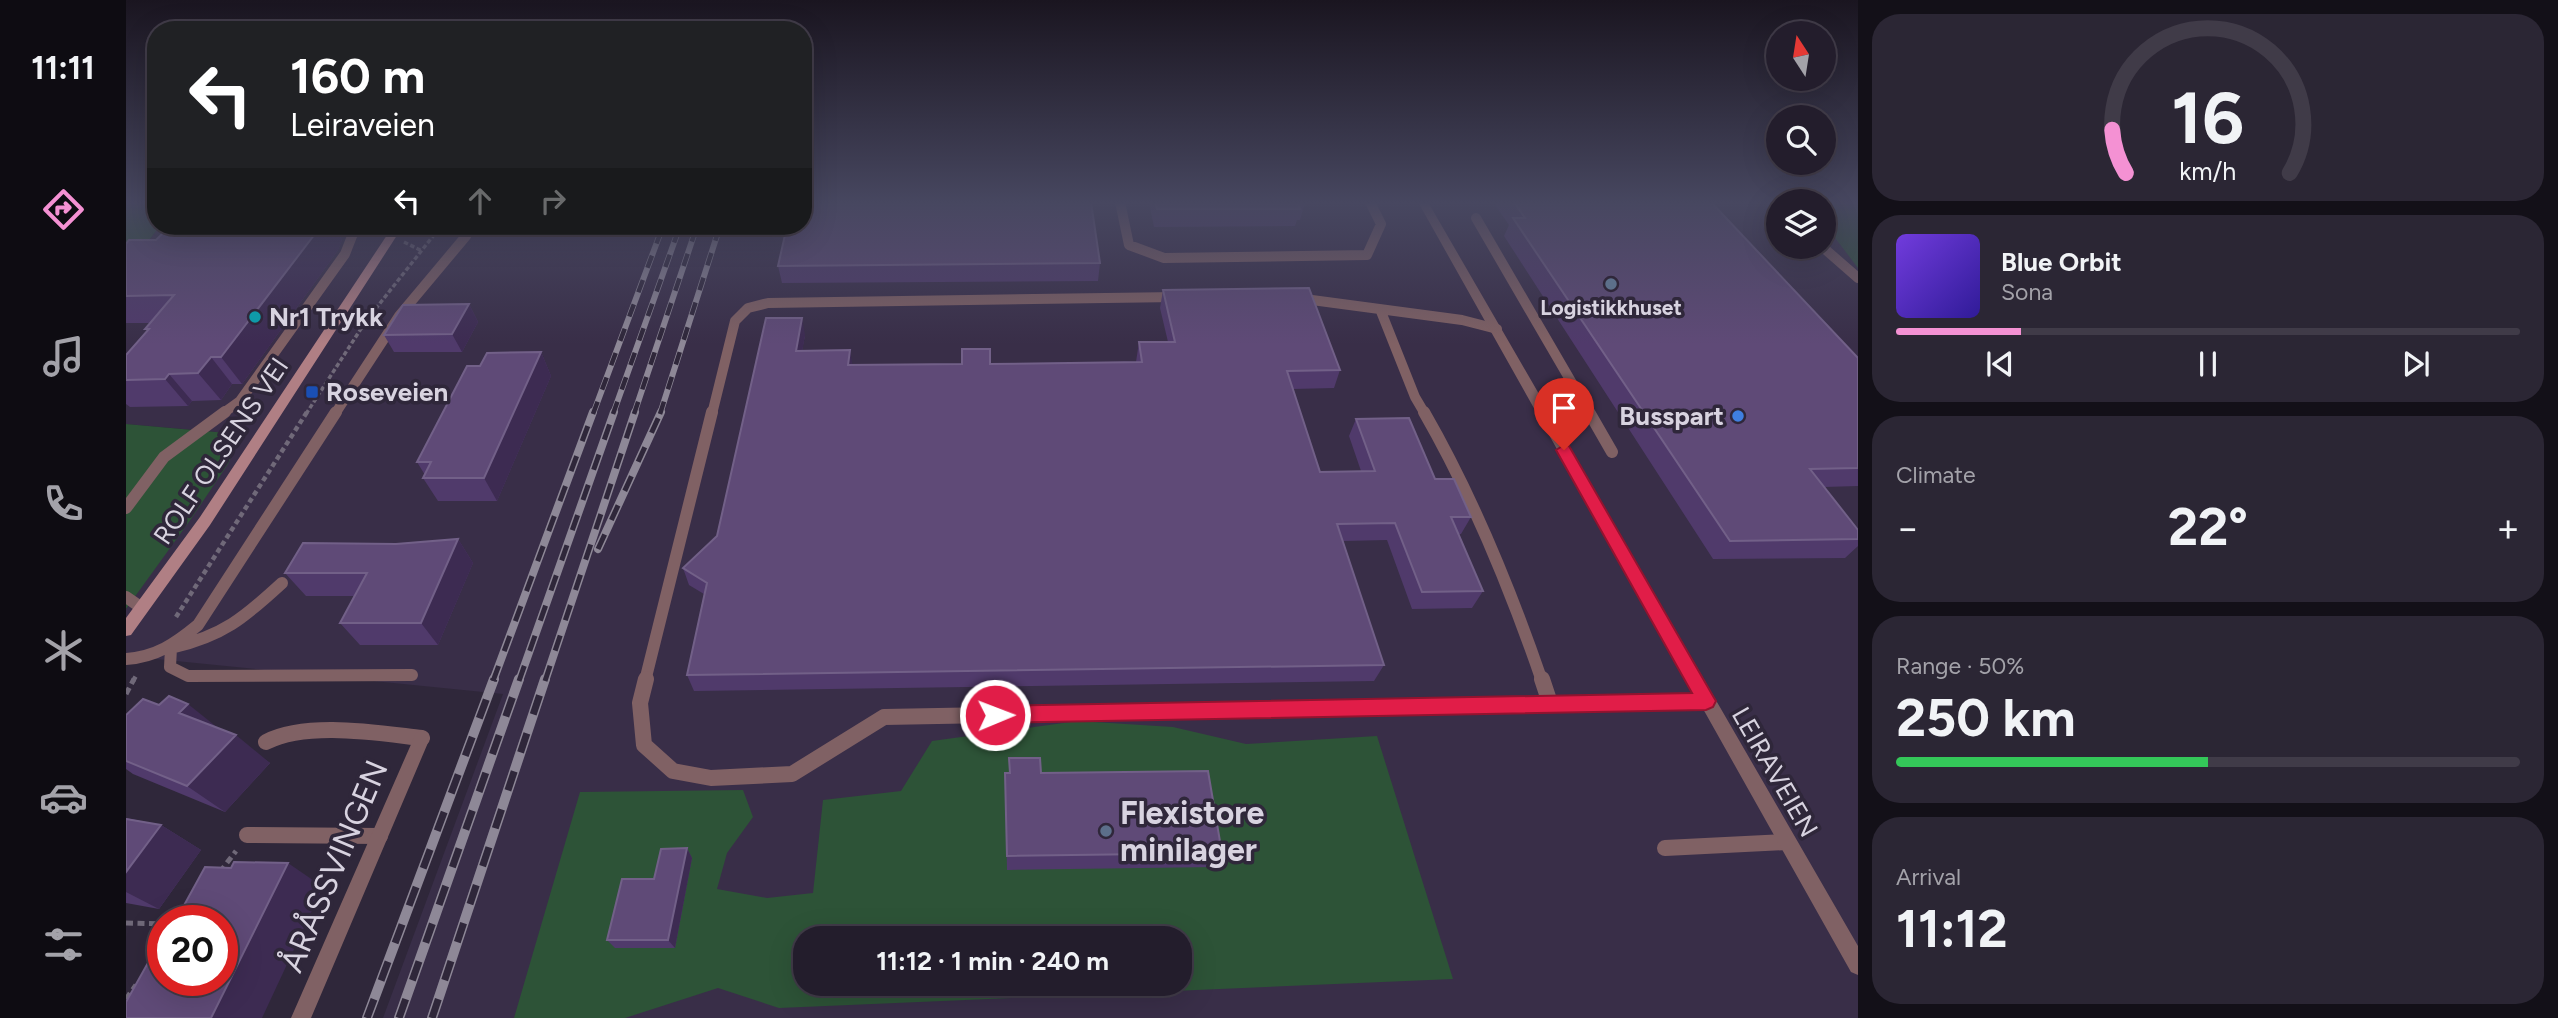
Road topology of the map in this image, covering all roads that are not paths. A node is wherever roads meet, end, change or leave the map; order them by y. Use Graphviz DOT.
graph roads {
  1 [pos="347,250"];
  2 [pos="383,250"];
  3 [pos="456,250"];
  4 [pos="1141,250"];
  5 [pos="1369,250"];
  6 [pos="1451,250"];
  7 [pos="1494,250"];
  8 [pos="1836,259"];
  9 [pos="1858,278"];
  10 [pos="1278,295"];
  11 [pos="1195,297"];
  12 [pos="1380,309"];
  13 [pos="1497,329"];
  14 [pos="1612,452"];
  15 [pos="126,508"];
  16 [pos="282,583"];
  17 [pos="126,597"];
  18 [pos="142,608"];
  19 [pos="126,630"];
  20 [pos="171,648"];
  21 [pos="126,659"];
  22 [pos="412,676"];
  23 [pos="1706,701"];
  24 [pos="1550,703"];
  25 [pos="422,738"];
  26 [pos="266,742"];
  27 [pos="247,835"];
  28 [pos="380,836"];
  29 [pos="1787,842"];
  30 [pos="1665,848"];
  31 [pos="1856,956"];
  32 [pos="301,1018"];
  1 -- 15 [label="lane"];
  2 -- 18 [label="main road, ROLF OLSENS VEI"];
  3 -- 20 [label="lane"];
  4 -- 5 [label="lane"];
  6 -- 13 [label="street, LEIRAVEIEN"];
  7 -- 14 [label="lane"];
  8 -- 9 [label="lane"];
  10 -- 12 [label="lane"];
  11 -- 24 [label="lane"];
  12 -- 13 [label="lane"];
  12 -- 24 [label="lane"];
  13 -- 23 [label="street, LEIRAVEIEN"];
  16 -- 20 [label="lane"];
  17 -- 18 [label="lane"];
  18 -- 19 [label="main road, ROLF OLSENS VEI"];
  20 -- 21 [label="lane"];
  20 -- 22 [label="lane"];
  23 -- 24 [label="lane"];
  23 -- 29 [label="street, LEIRAVEIEN"];
  25 -- 26 [label="lane"];
  25 -- 28 [label="street, ÅRÅSSVINGEN"];
  27 -- 28 [label="lane"];
  28 -- 32 [label="street, ÅRÅSSVINGEN"];
  29 -- 30 [label="lane"];
  29 -- 31 [label="street, LEIRAVEIEN"];
}
